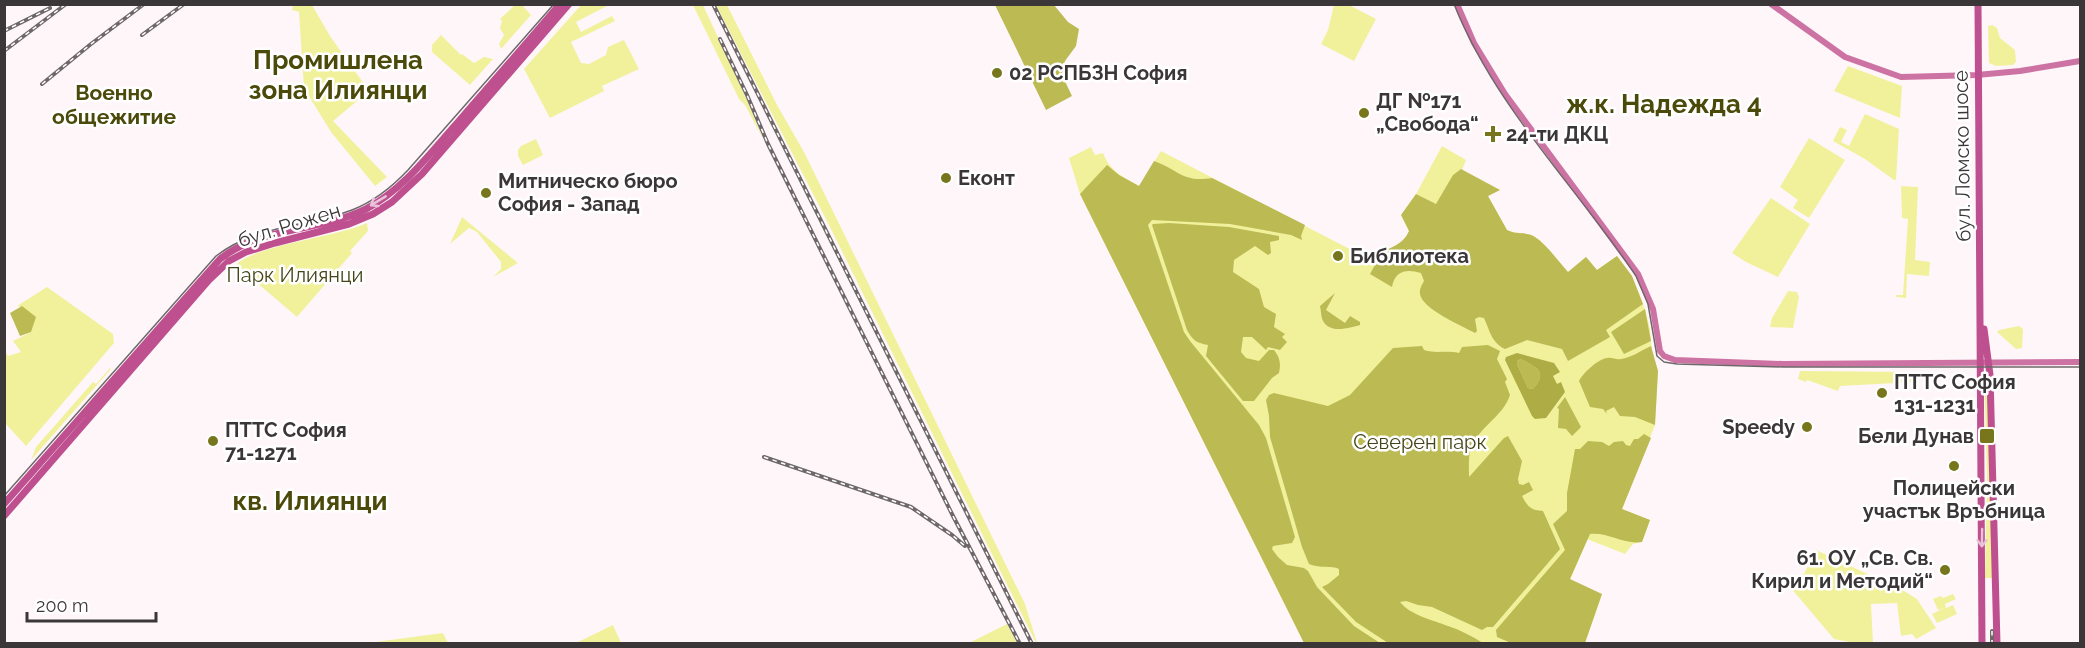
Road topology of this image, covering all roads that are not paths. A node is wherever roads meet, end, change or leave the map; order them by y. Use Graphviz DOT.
graph roads {
  1 [pos="560,4"];
  2 [pos="569,4"];
  3 [pos="1457,4"];
  4 [pos="1771,4"];
  5 [pos="1978,4"];
  6 [pos="2080,61"];
  7 [pos="1977,75"];
  8 [pos="1981,307"];
  9 [pos="2080,362"];
  10 [pos="1981,363"];
  11 [pos="1989,363"];
  12 [pos="4,504"];
  13 [pos="4,516"];
  14 [pos="1982,644"];
  15 [pos="1997,644"];
  1 -- 12 [label="main road, бул. Рожен, one-way"];
  2 -- 13 [label="main road, бул. Рожен"];
  3 -- 10 [label="street"];
  4 -- 7 [label="street"];
  5 -- 7 [label="main road, бул. Ломско шосе"];
  6 -- 7 [label="street"];
  7 -- 8 [label="main road, бул. Ломско шосе"];
  8 -- 10 [label="main road, бул. Ломско шосе"];
  8 -- 11 [label="main road, бул. Ломско шосе"];
  9 -- 11 [label="street"];
  10 -- 11 [label="street"];
  10 -- 14 [label="main road, бул. Ломско шосе, one-way"];
  11 -- 15 [label="main road, бул. Ломско шосе"];
}
